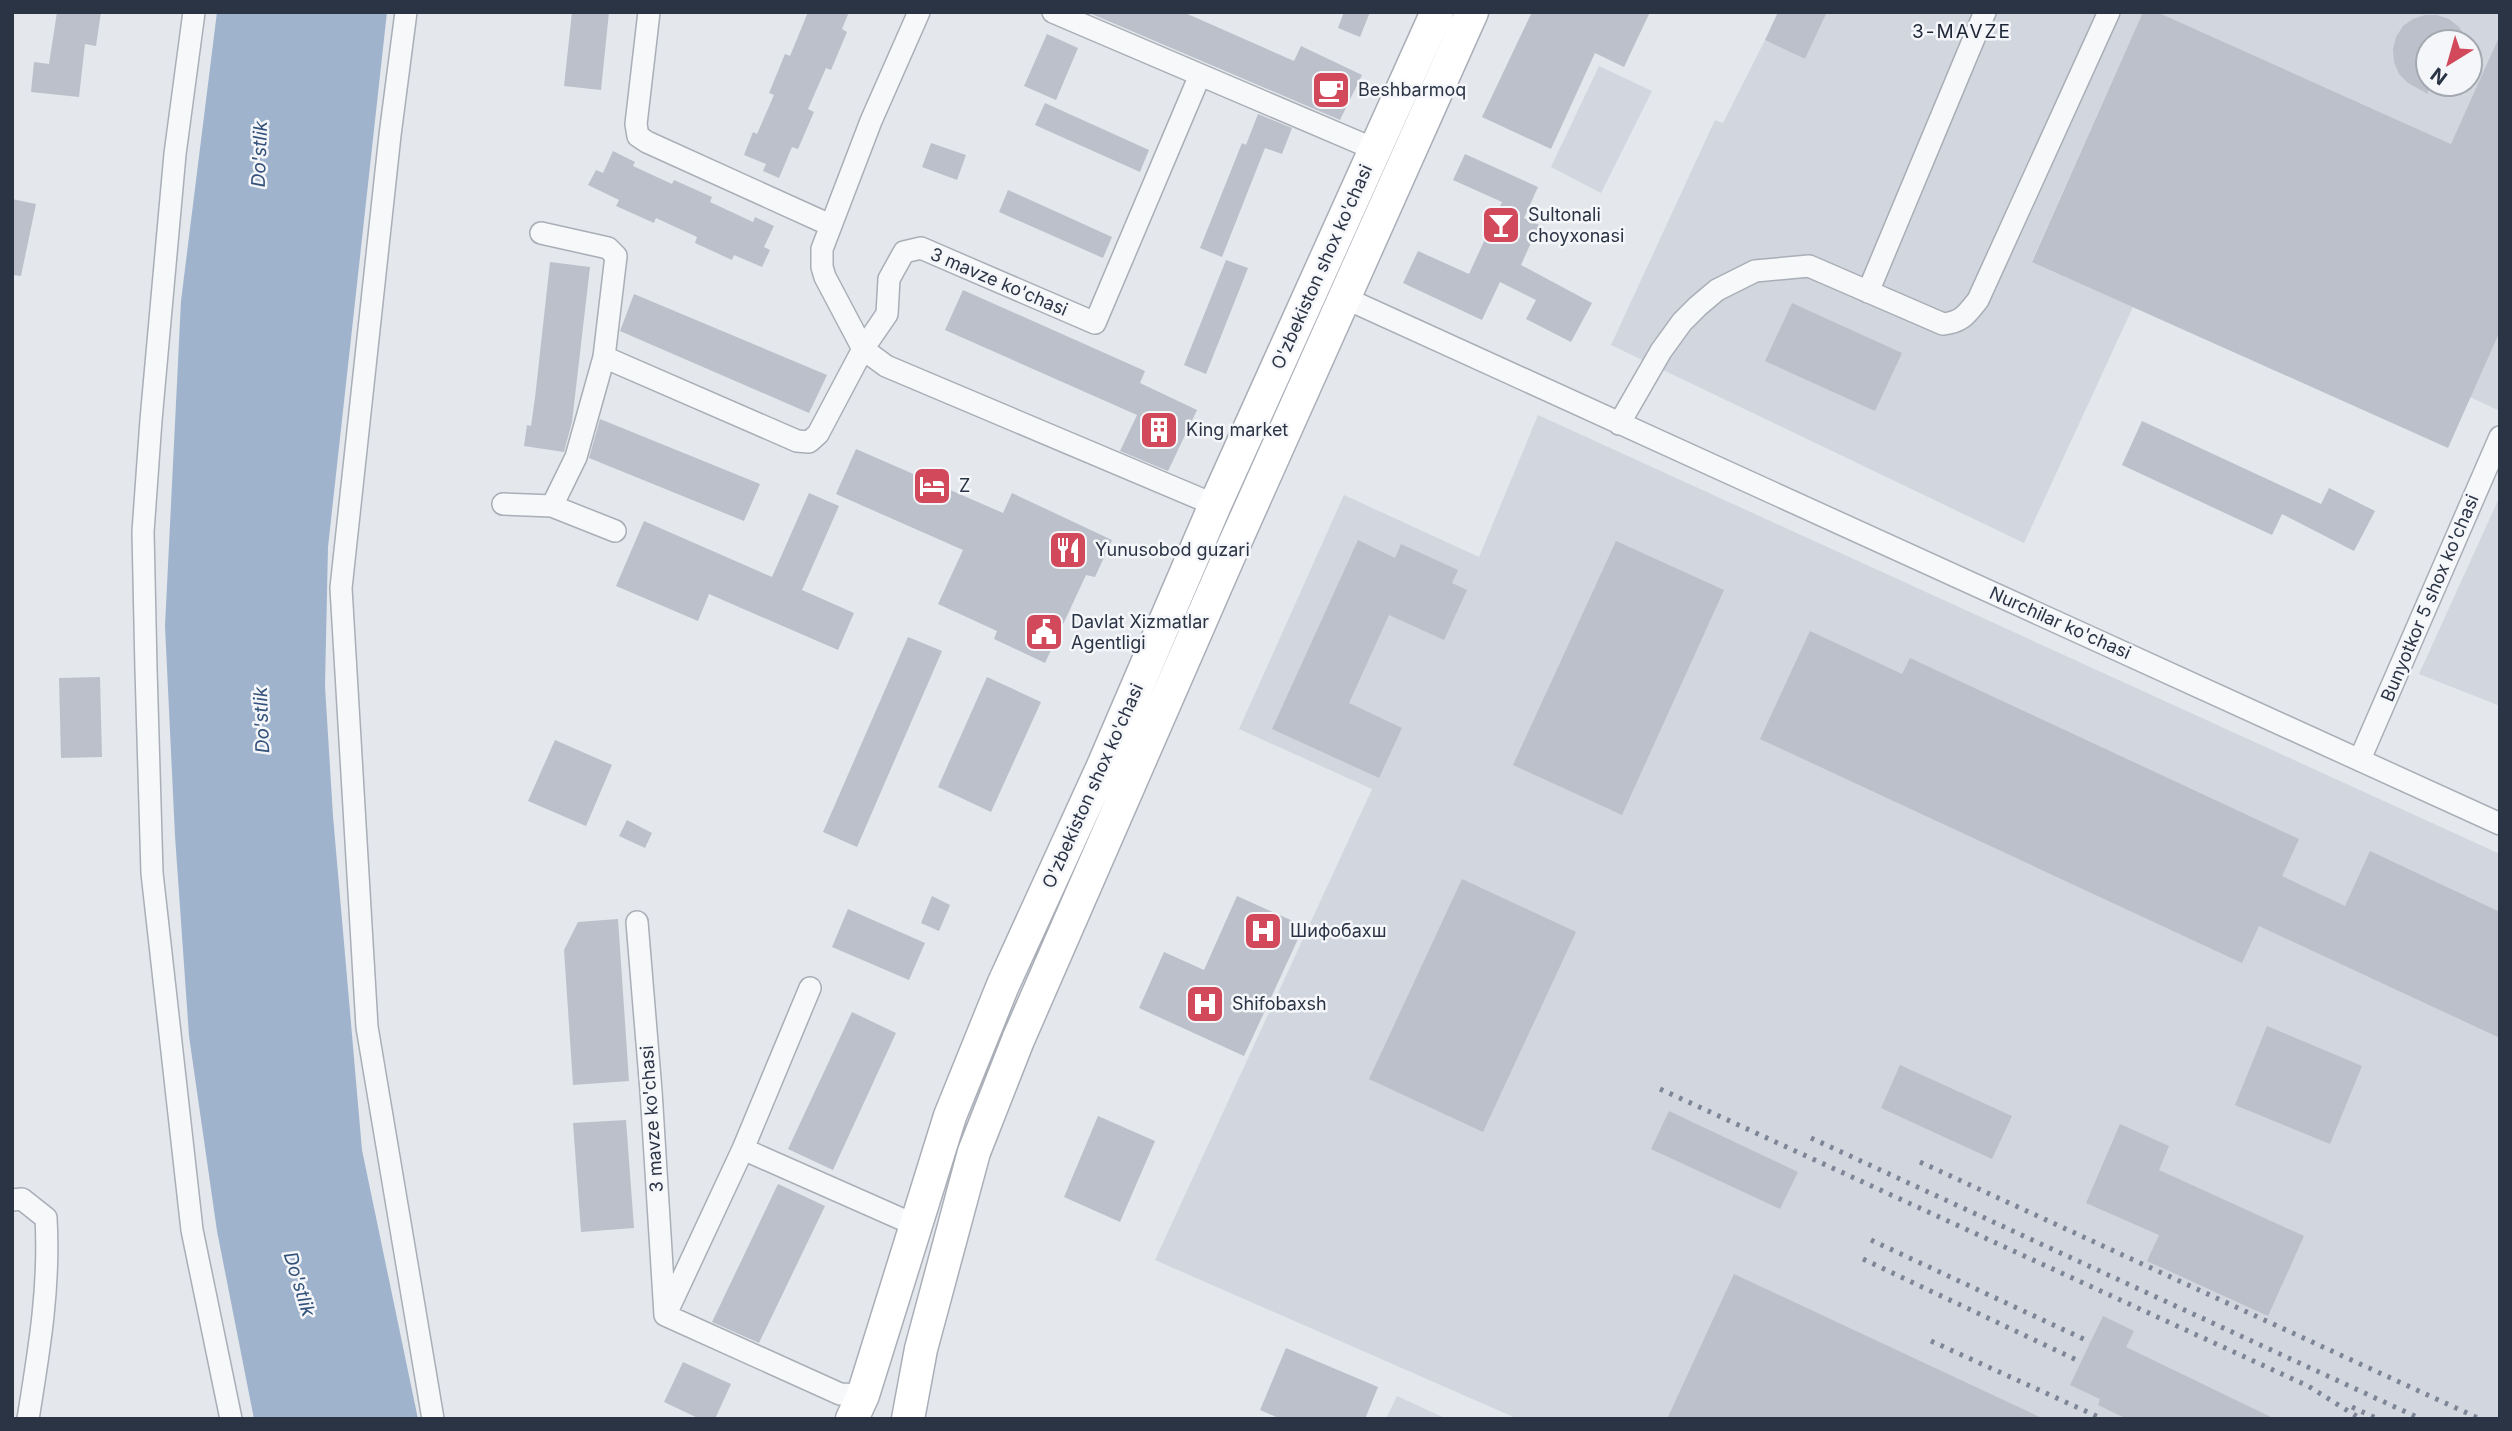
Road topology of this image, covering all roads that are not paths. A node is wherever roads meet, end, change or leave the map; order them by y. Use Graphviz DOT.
graph roads {
  1 [pos="194,12"];
  2 [pos="406,12"];
  3 [pos="649,12"];
  4 [pos="919,12"];
  5 [pos="1437,12"];
  6 [pos="1472,12"];
  7 [pos="1985,12"];
  8 [pos="2109,12"];
  9 [pos="1056,13"];
  10 [pos="1200,75"];
  11 [pos="1374,149"];
  12 [pos="830,225"];
  13 [pos="541,233"];
  14 [pos="1868,292"];
  15 [pos="1345,298"];
  16 [pos="863,349"];
  17 [pos="604,357"];
  18 [pos="1619,424"];
  19 [pos="2500,437"];
  20 [pos="503,504"];
  21 [pos="1215,505"];
  22 [pos="552,506"];
  23 [pos="615,531"];
  24 [pos="2360,759"];
  25 [pos="2500,824"];
  26 [pos="637,922"];
  27 [pos="810,988"];
  28 [pos="743,1149"];
  29 [pos="12,1200"];
  30 [pos="915,1225"];
  31 [pos="665,1315"];
  32 [pos="858,1407"];
  33 [pos="28,1419"];
  34 [pos="231,1419"];
  35 [pos="433,1419"];
  36 [pos="908,1419"];
  1 -- 34 [label="street"];
  2 -- 35 [label="street"];
  3 -- 12 [label="street"];
  4 -- 12 [label="street"];
  5 -- 11 [label="main road, O'zbekiston shox ko'chasi"];
  6 -- 15 [label="main road, O'zbekiston shox ko'chasi"];
  7 -- 14 [label="street"];
  8 -- 14 [label="street"];
  9 -- 10 [label="street"];
  10 -- 11 [label="street"];
  10 -- 16 [label="street, 3 mavze ko'chasi"];
  11 -- 21 [label="main road, O'zbekiston shox ko'chasi"];
  12 -- 16 [label="street"];
  13 -- 17 [label="street"];
  14 -- 18 [label="street"];
  15 -- 18 [label="street, Nurchilar ko'chasi"];
  15 -- 36 [label="main road, O'zbekiston shox ko'chasi"];
  16 -- 17 [label="street, 3 mavze ko'chasi"];
  16 -- 21 [label="street"];
  17 -- 22 [label="street"];
  18 -- 24 [label="street, Nurchilar ko'chasi"];
  19 -- 24 [label="street, Bunyotkor 5 shox ko'chasi"];
  20 -- 22 [label="street"];
  21 -- 30 [label="main road, O'zbekiston shox ko'chasi"];
  22 -- 23 [label="street"];
  24 -- 25 [label="street, Nurchilar ko'chasi"];
  26 -- 31 [label="street, 3 mavze ko'chasi"];
  27 -- 28 [label="street"];
  28 -- 30 [label="street"];
  28 -- 31 [label="street"];
  29 -- 33 [label="street"];
  30 -- 32 [label="main road, O'zbekiston shox ko'chasi"];
  31 -- 32 [label="street"];
}
